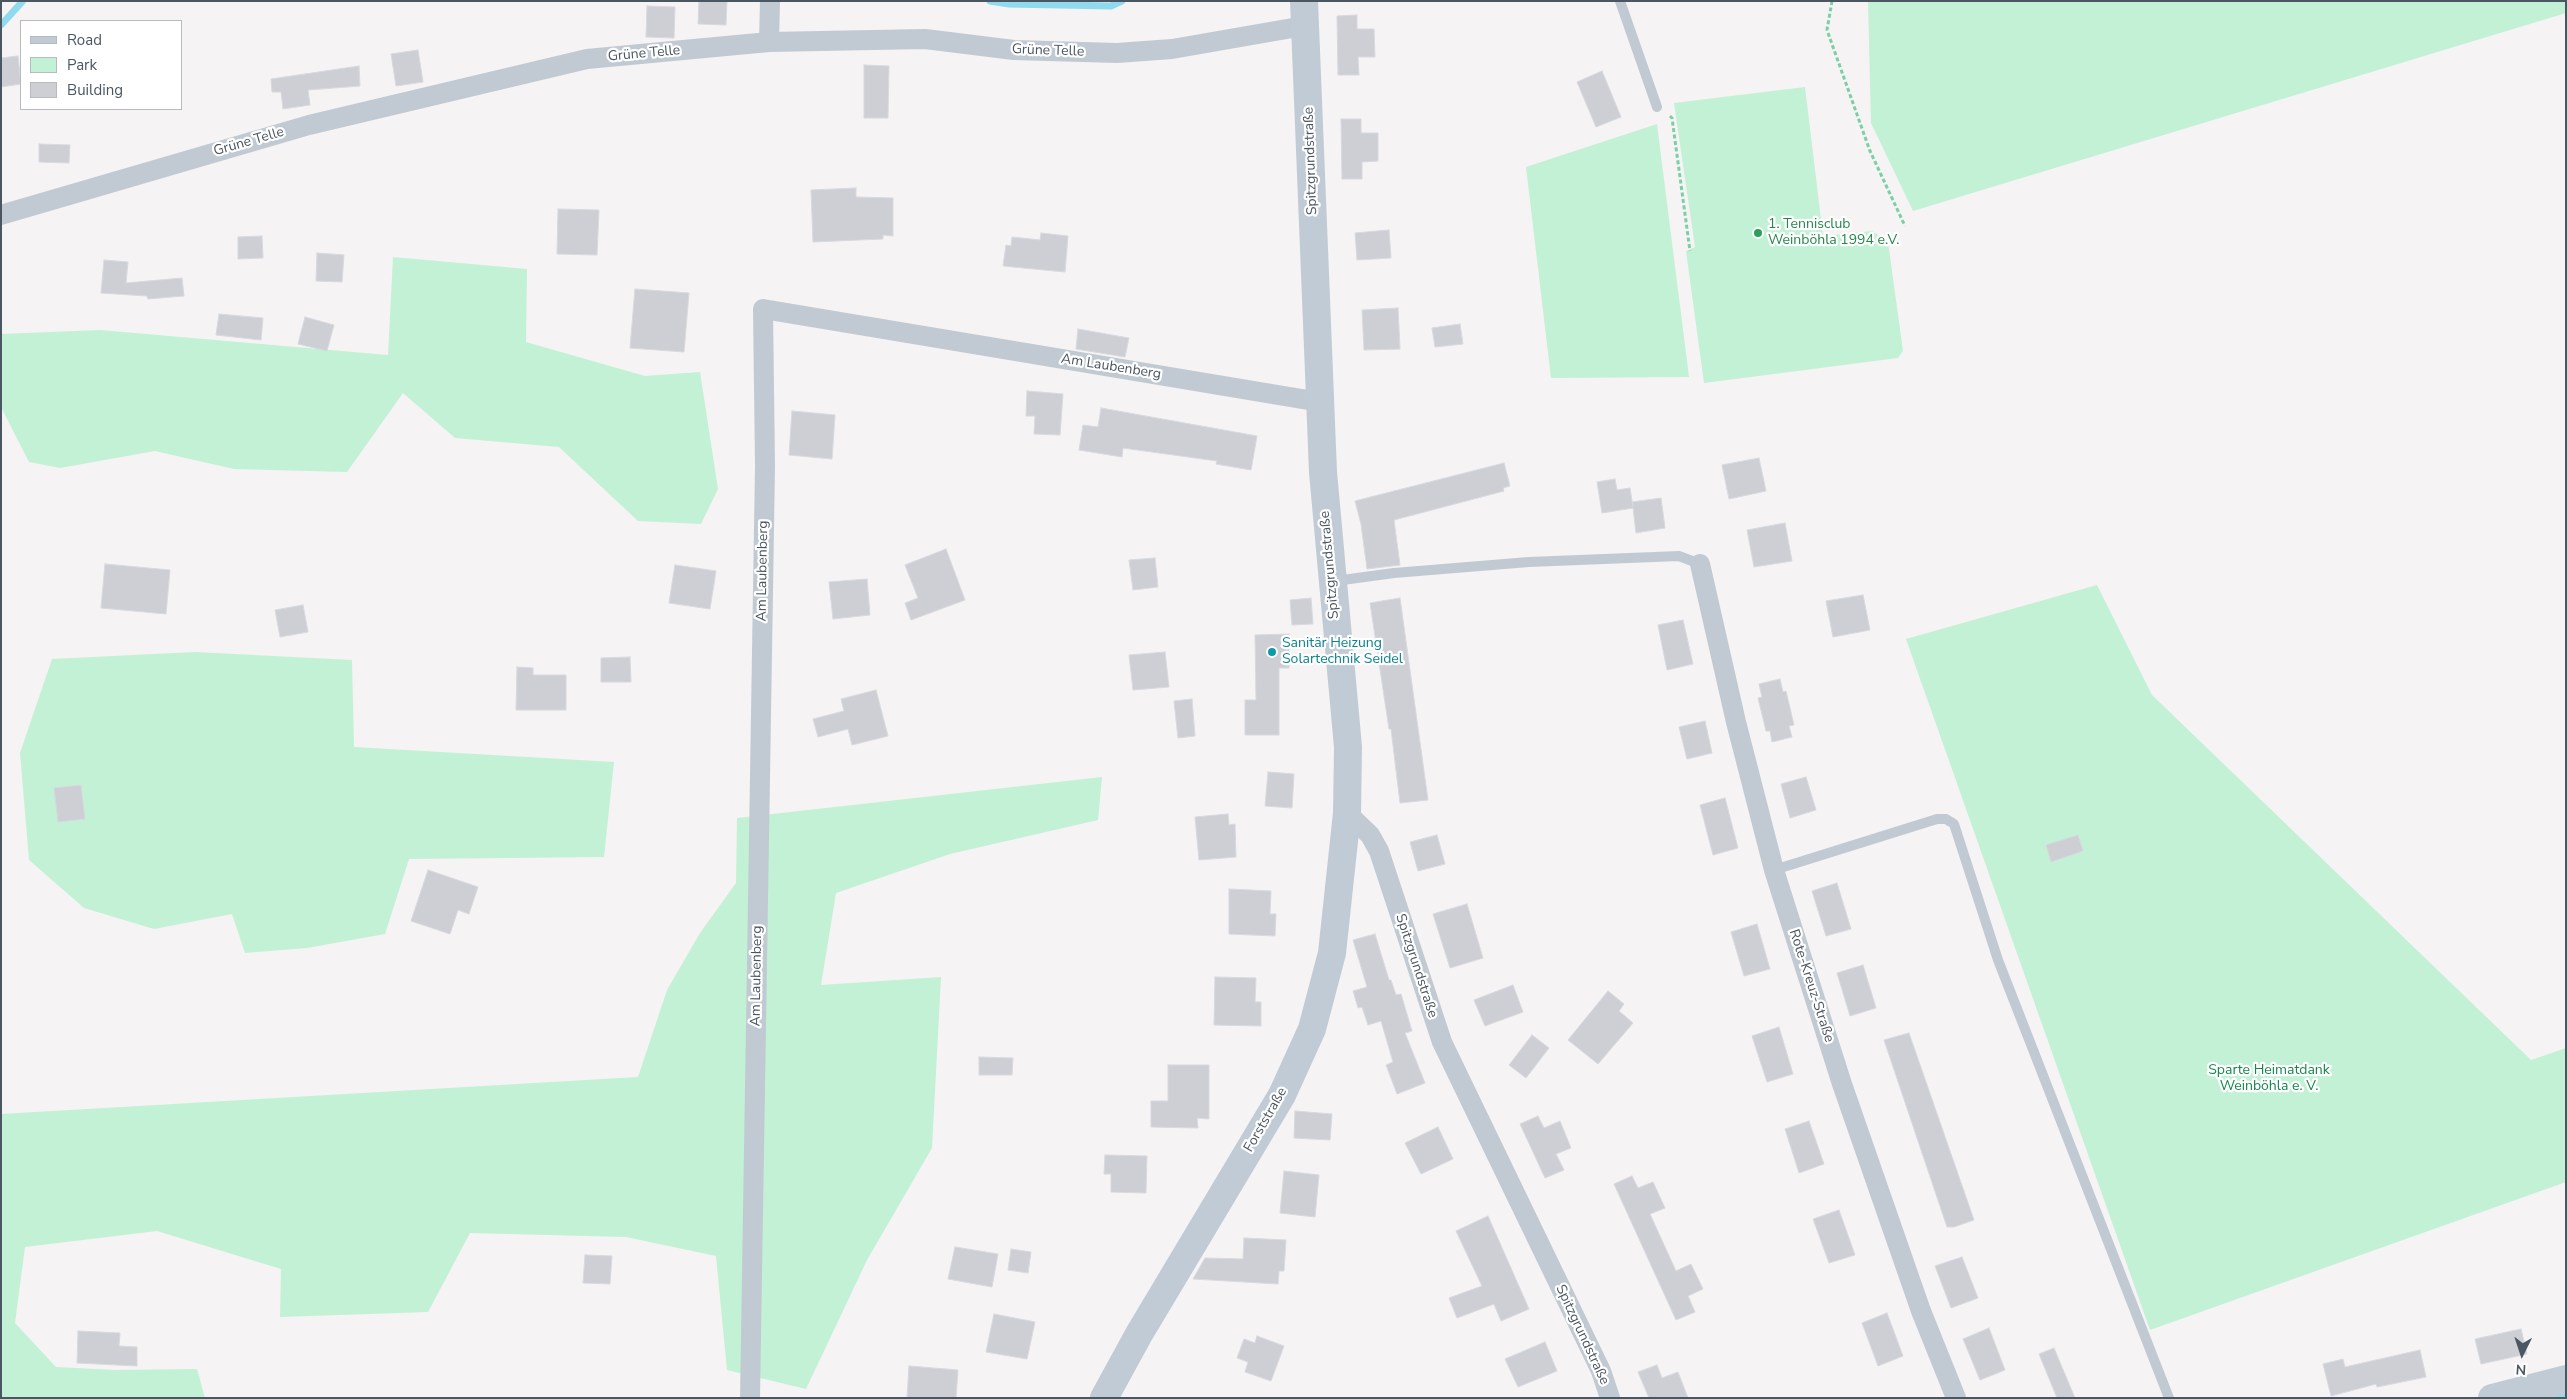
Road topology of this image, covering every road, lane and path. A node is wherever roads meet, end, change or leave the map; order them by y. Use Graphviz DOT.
graph roads {
  1 [pos="770,1"];
  2 [pos="1620,1"];
  3 [pos="1832,1"];
  4 [pos="1304,14"];
  5 [pos="769,42"];
  6 [pos="1657,107"];
  7 [pos="1,215"];
  8 [pos="1905,226"];
  9 [pos="1690,251"];
  10 [pos="1320,402"];
  11 [pos="1700,564"];
  12 [pos="1331,581"];
  13 [pos="1347,813"];
  14 [pos="1774,870"];
  15 [pos="2566,1379"];
  16 [pos="750,1398"];
  17 [pos="1104,1398"];
  18 [pos="1610,1398"];
  19 [pos="1956,1398"];
  20 [pos="2168,1398"];
  21 [pos="2492,1398"];
  1 -- 5 [label="street"];
  2 -- 6 [label="lane"];
  3 -- 8 [label="path"];
  4 -- 5 [label="street, Grüne Telle"];
  4 -- 10 [label="street, Spitzgrundstraße"];
  5 -- 7 [label="street, Grüne Telle"];
  6 -- 9 [label="path"];
  10 -- 12 [label="street, Spitzgrundstraße"];
  10 -- 16 [label="street, Am Laubenberg"];
  11 -- 12 [label="lane"];
  11 -- 14 [label="street, Rote-Kreuz-Straße"];
  12 -- 13 [label="street, Spitzgrundstraße"];
  13 -- 17 [label="street, Forststraße"];
  13 -- 18 [label="street, Spitzgrundstraße"];
  14 -- 19 [label="street, Rote-Kreuz-Straße"];
  14 -- 20 [label="lane"];
  15 -- 21 [label="street"];
}
